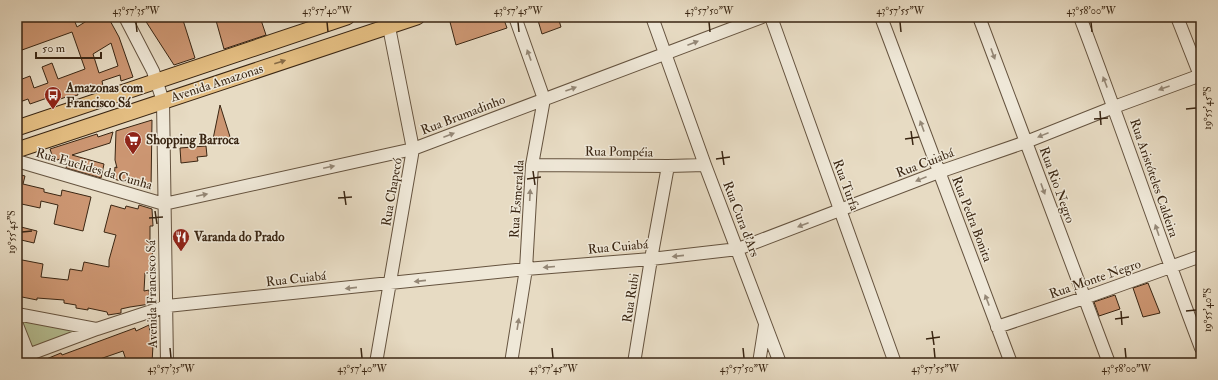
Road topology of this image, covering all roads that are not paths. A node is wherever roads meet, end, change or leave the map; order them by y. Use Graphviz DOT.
graph roads {
  1 [pos="125,17"];
  2 [pos="347,17"];
  3 [pos="417,17"];
  4 [pos="515,17"];
  5 [pos="652,17"];
  6 [pos="762,17"];
  7 [pos="771,17"];
  8 [pos="881,17"];
  9 [pos="979,17"];
  10 [pos="1080,17"];
  11 [pos="1177,17"];
  12 [pos="389,22"];
  13 [pos="666,54"];
  14 [pos="1201,76"];
  15 [pos="158,81"];
  16 [pos="544,99"];
  17 [pos="164,100"];
  18 [pos="1114,107"];
  19 [pos="17,128"];
  20 [pos="1026,142"];
  21 [pos="413,149"];
  22 [pos="17,150"];
  23 [pos="17,161"];
  24 [pos="532,165"];
  25 [pos="705,165"];
  26 [pos="668,166"];
  27 [pos="939,172"];
  28 [pos="164,204"];
  29 [pos="840,211"];
  30 [pos="738,249"];
  31 [pos="1201,256"];
  32 [pos="651,259"];
  33 [pos="1170,267"];
  34 [pos="526,269"];
  35 [pos="390,284"];
  36 [pos="1084,298"];
  37 [pos="167,306"];
  38 [pos="17,314"];
  39 [pos="765,324"];
  40 [pos="17,325"];
  41 [pos="997,327"];
  42 [pos="97,329"];
  43 [pos="1201,348"];
  44 [pos="26,359"];
  45 [pos="1109,361"];
  46 [pos="167,363"];
  47 [pos="376,363"];
  48 [pos="511,363"];
  49 [pos="634,363"];
  50 [pos="759,363"];
  51 [pos="780,363"];
  52 [pos="895,363"];
  53 [pos="1011,363"];
  1 -- 15 [label="street, Avenida Francisco Sá"];
  2 -- 15 [label="main road, Avenida Amazonas"];
  3 -- 12 [label="main road, Avenida Amazonas"];
  16 -- 4 [label="street, Rua Esmeralda, one-way"];
  5 -- 13 [label="street, Rua Cura d'Ars"];
  13 -- 6 [label="street, Rua Brumadinho, one-way"];
  7 -- 29 [label="street, Rua Turfa"];
  27 -- 8 [label="street, Rua Pedra Bonita, one-way"];
  9 -- 20 [label="street, Rua Rio Negro, one-way"];
  18 -- 10 [label="street, Rua Aristóteles Caldeira, one-way"];
  11 -- 14 [label="street"];
  17 -- 12 [label="main road, Avenida Amazonas, one-way"];
  12 -- 21 [label="street, Rua Chapecó"];
  16 -- 13 [label="street, Rua Brumadinho, one-way"];
  13 -- 25 [label="street, Rua Cura d'Ars"];
  14 -- 18 [label="street, Rua Cuiabá, one-way"];
  15 -- 17 [label="street, Avenida Francisco Sá"];
  15 -- 19 [label="main road, Avenida Amazonas"];
  21 -- 16 [label="street, Rua Brumadinho, one-way"];
  16 -- 24 [label="street, Rua Esmeralda"];
  17 -- 22 [label="main road, Avenida Amazonas"];
  17 -- 28 [label="street, Avenida Francisco Sá"];
  18 -- 20 [label="street, Rua Cuiabá, one-way"];
  33 -- 18 [label="street, Rua Aristóteles Caldeira, one-way"];
  20 -- 27 [label="street, Rua Cuiabá"];
  20 -- 36 [label="street, Rua Rio Negro, one-way"];
  28 -- 21 [label="street, Rua Brumadinho, one-way"];
  21 -- 35 [label="street, Rua Chapecó"];
  23 -- 28 [label="street, Rua Euclides da Cunha"];
  24 -- 26 [label="street, Rua Pompéia"];
  34 -- 24 [label="street, Rua Esmeralda, one-way"];
  25 -- 26 [label="street, Rua Pompéia"];
  25 -- 30 [label="street, Rua Cura d'Ars"];
  26 -- 32 [label="street, Rua Rubi"];
  27 -- 29 [label="street, Rua Cuiabá, one-way"];
  41 -- 27 [label="street, Rua Pedra Bonita, one-way"];
  28 -- 37 [label="street, Avenida Francisco Sá"];
  29 -- 30 [label="street, Rua Cuiabá, one-way"];
  29 -- 52 [label="street, Rua Turfa"];
  30 -- 32 [label="street, Rua Cuiabá, one-way"];
  30 -- 39 [label="street, Rua Cura d'Ars"];
  31 -- 33 [label="street, Rua Monte Negro"];
  32 -- 34 [label="street, Rua Cuiabá, one-way"];
  32 -- 49 [label="street, Rua Rubi"];
  33 -- 36 [label="street, Rua Monte Negro"];
  33 -- 43 [label="street, Rua Aristóteles Caldeira"];
  34 -- 35 [label="street, Rua Cuiabá, one-way"];
  48 -- 34 [label="street, Rua Esmeralda, one-way"];
  35 -- 37 [label="street, Rua Cuiabá, one-way"];
  35 -- 47 [label="street, Rua Chapecó"];
  36 -- 41 [label="street, Rua Monte Negro"];
  36 -- 45 [label="street, Rua Rio Negro"];
  37 -- 42 [label="street, Rua Cuiabá"];
  37 -- 46 [label="street, Avenida Francisco Sá"];
  38 -- 42 [label="street"];
  39 -- 50 [label="street"];
  39 -- 51 [label="street, Rua Cura d'Ars"];
  40 -- 44 [label="street"];
  41 -- 53 [label="street, Rua Pedra Bonita"];
  42 -- 44 [label="street, Rua Cuiabá"];
}
